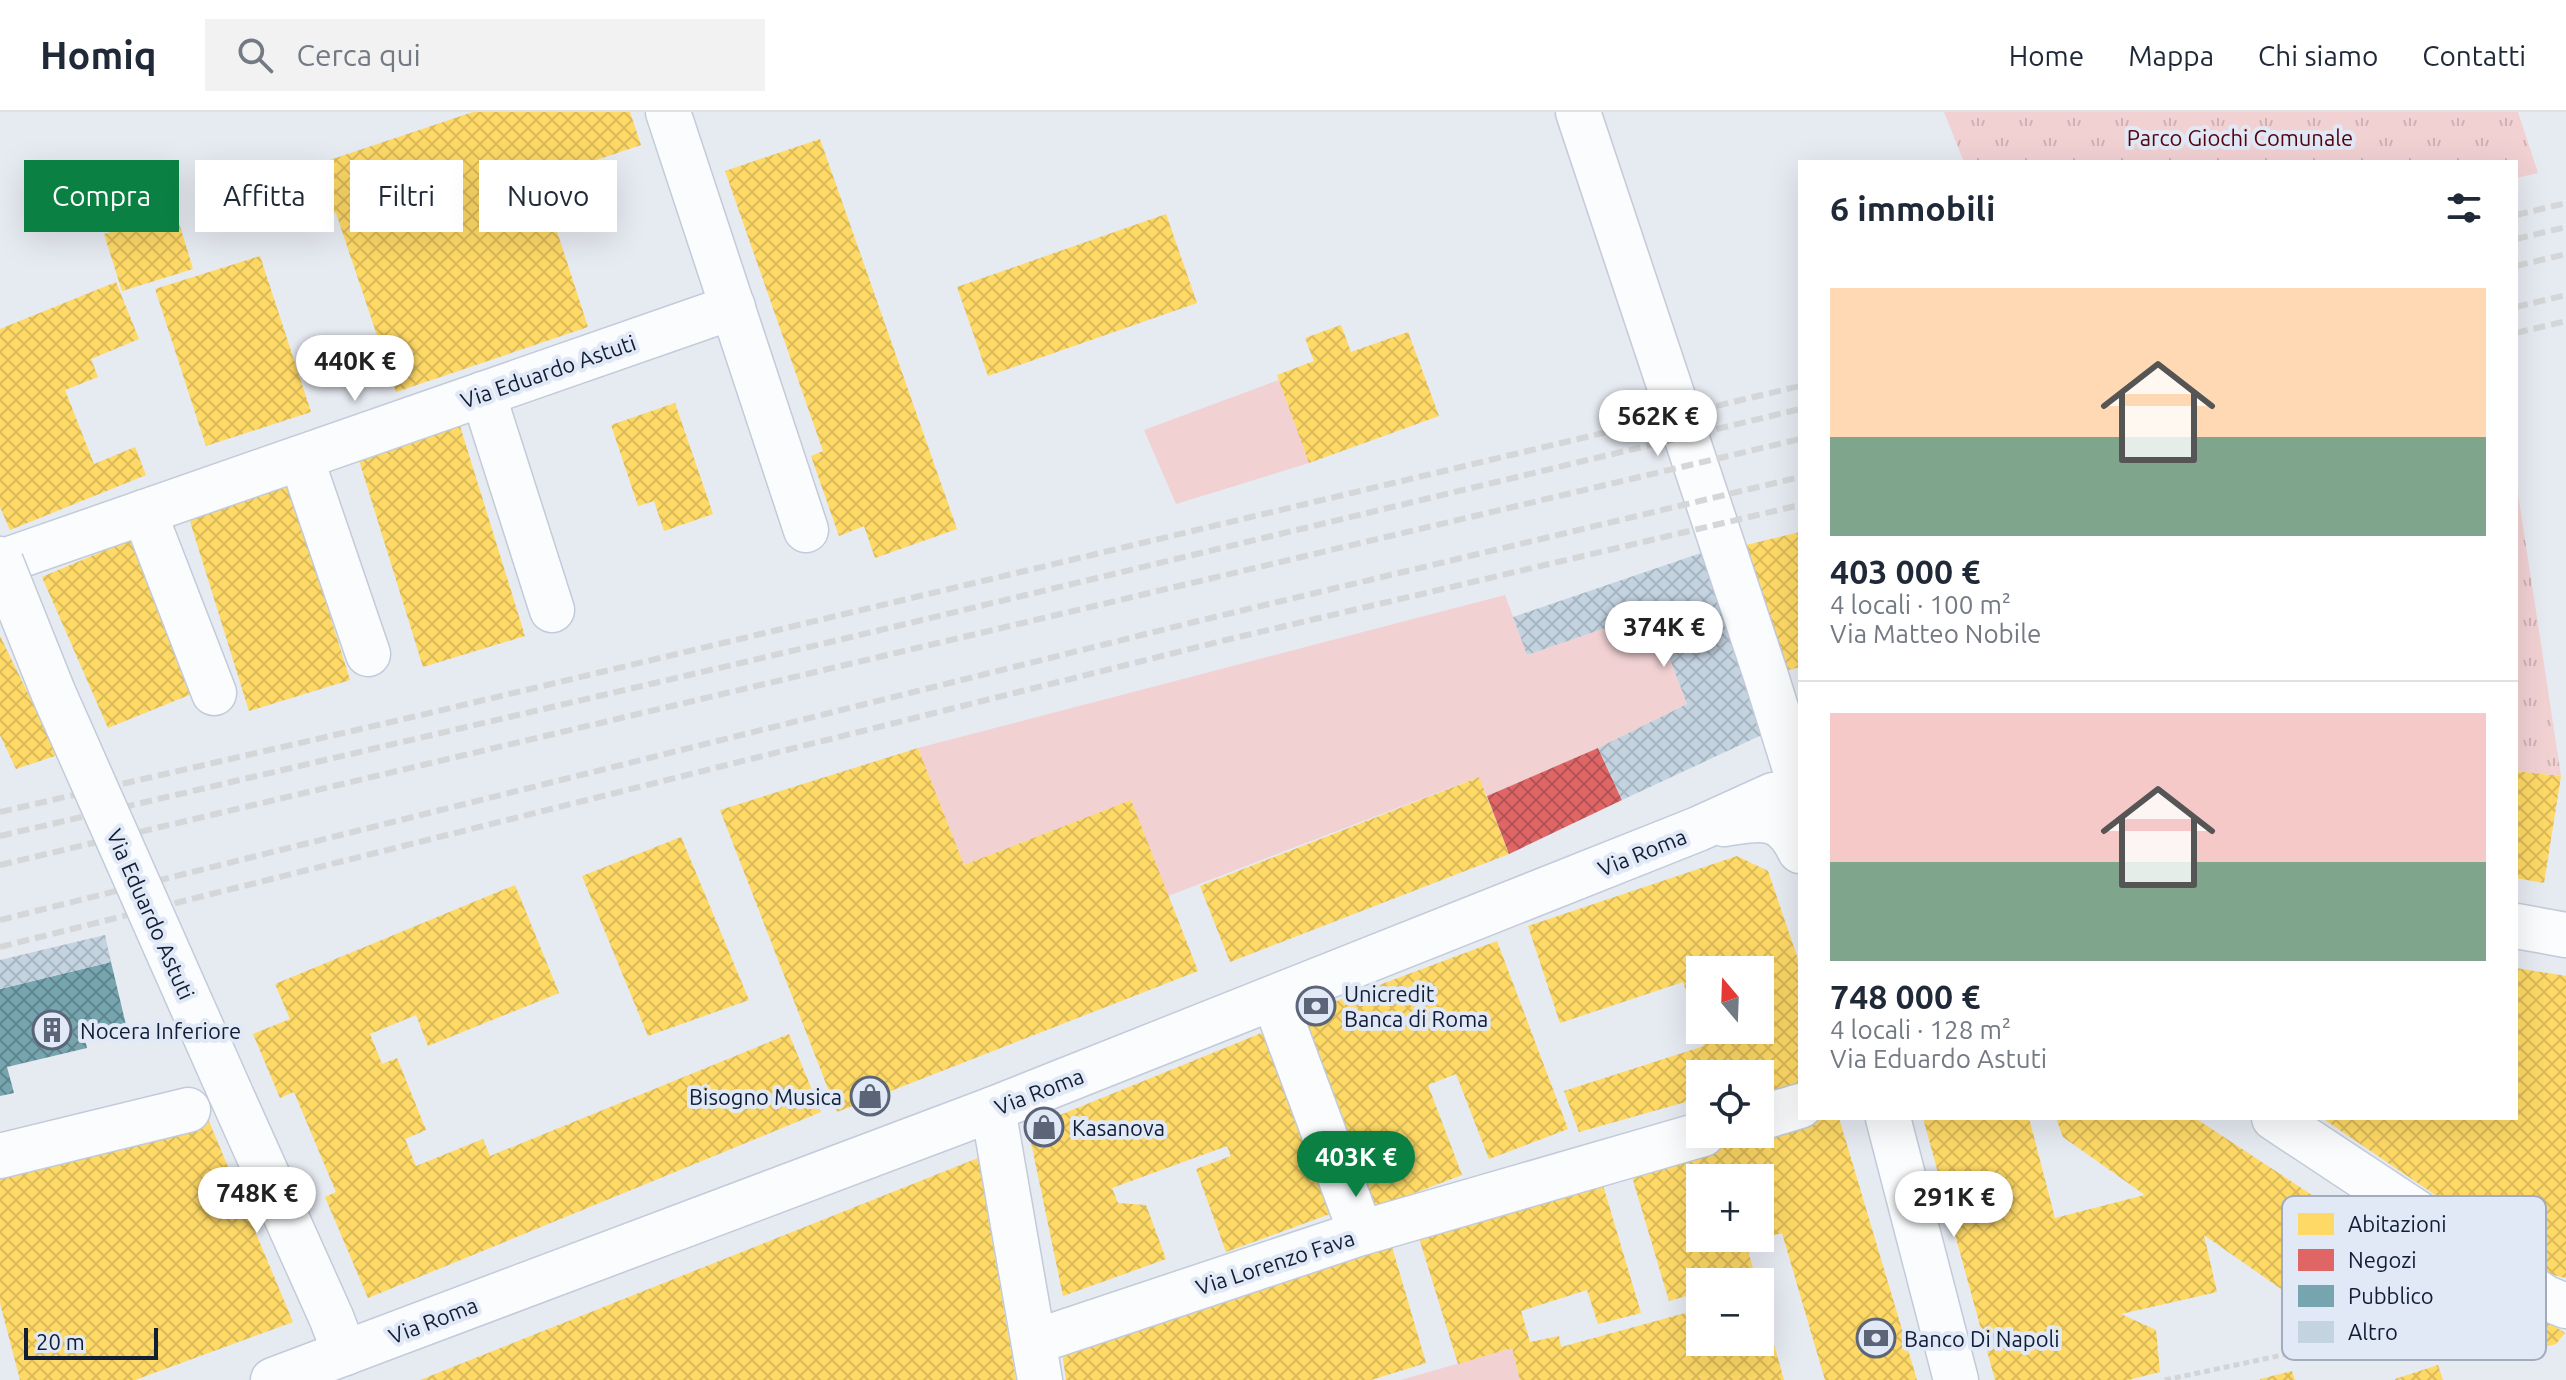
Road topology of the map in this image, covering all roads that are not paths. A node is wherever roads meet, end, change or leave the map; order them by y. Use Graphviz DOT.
graph roads {
  1 [pos="1578,112"];
  2 [pos="675,114"];
  3 [pos="733,307"];
  4 [pos="483,394"];
  5 [pos="301,458"];
  6 [pos="144,512"];
  7 [pos="806,530"];
  8 [pos="1,560"];
  9 [pos="552,610"];
  10 [pos="368,654"];
  11 [pos="1786,691"];
  12 [pos="214,693"];
  13 [pos="1798,774"];
  14 [pos="1798,789"];
  15 [pos="1698,829"];
  16 [pos="1798,847"];
  17 [pos="1274,999"];
  18 [pos="1798,1107"];
  19 [pos="993,1109"];
  20 [pos="188,1110"];
  21 [pos="1774,1114"];
  22 [pos="1889,1120"];
  23 [pos="2277,1120"];
  24 [pos="1686,1139"];
  25 [pos="0,1156"];
  26 [pos="2394,1196"];
  27 [pos="1361,1233"];
  28 [pos="345,1353"];
  29 [pos="1037,1361"];
  30 [pos="273,1380"];
  31 [pos="1956,1380"];
  1 -- 11 [label="street"];
  2 -- 3 [label="street"];
  3 -- 4 [label="street, Via Eduardo Astuti"];
  3 -- 7 [label="street"];
  4 -- 5 [label="street, Via Eduardo Astuti"];
  4 -- 9 [label="street"];
  5 -- 6 [label="street, Via Eduardo Astuti"];
  5 -- 10 [label="street"];
  6 -- 8 [label="street, Via Eduardo Astuti"];
  6 -- 12 [label="street"];
  8 -- 28 [label="street, Via Eduardo Astuti, bridge"];
  11 -- 13 [label="street"];
  14 -- 15 [label="street, Via Roma"];
  15 -- 16 [label="street"];
  15 -- 17 [label="street, Via Roma"];
  17 -- 19 [label="street, Via Roma"];
  17 -- 27 [label="street"];
  18 -- 21 [label="street"];
  19 -- 28 [label="street, Via Roma"];
  19 -- 29 [label="street"];
  20 -- 25 [label="street"];
  22 -- 31 [label="street"];
  23 -- 26 [label="street"];
  24 -- 27 [label="street, Via Lorenzo Fava"];
  27 -- 29 [label="street, Via Lorenzo Fava"];
  28 -- 30 [label="street, Via Roma"];
}
